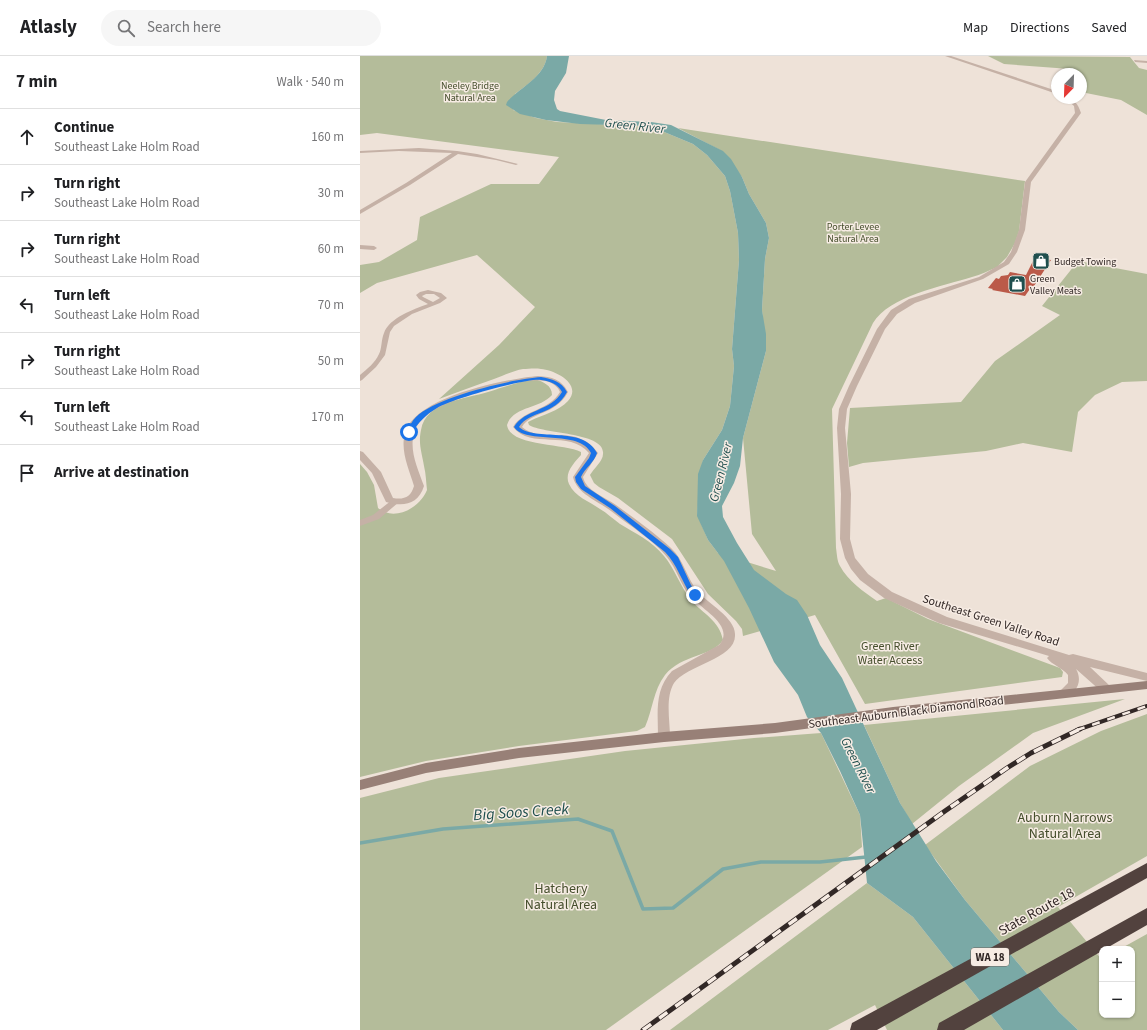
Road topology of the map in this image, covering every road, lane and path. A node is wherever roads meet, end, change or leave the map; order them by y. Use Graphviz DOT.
graph roads {
  1 [pos="947,56"];
  2 [pos="1135,61"];
  3 [pos="1147,62"];
  4 [pos="1051,92"];
  5 [pos="1075,104"];
  6 [pos="360,152"];
  7 [pos="457,152"];
  8 [pos="516,164"];
  9 [pos="360,212"];
  10 [pos="360,247"];
  11 [pos="374,248"];
  12 [pos="432,304"];
  13 [pos="360,379"];
  14 [pos="360,454"];
  15 [pos="395,502"];
  16 [pos="360,523"];
  17 [pos="1010,641"];
  18 [pos="1060,655"];
  19 [pos="1147,677"];
  20 [pos="1147,685"];
  21 [pos="1106,689"];
  22 [pos="1063,694"];
  23 [pos="664,737"];
  24 [pos="360,785"];
  25 [pos="1147,870"];
  26 [pos="1147,916"];
  27 [pos="858,1030"];
  28 [pos="946,1030"];
  1 -- 4 [label="street"];
  2 -- 3 [label="street"];
  5 -- 17 [label="street, Southeast Green Valley Road"];
  6 -- 7 [label="street"];
  7 -- 8 [label="street"];
  7 -- 9 [label="street"];
  10 -- 11 [label="street"];
  12 -- 13 [label="street"];
  14 -- 15 [label="street"];
  15 -- 16 [label="street"];
  15 -- 23 [label="street"];
  17 -- 18 [label="street, Southeast Green Valley Road"];
  17 -- 22 [label="street"];
  18 -- 19 [label="street"];
  18 -- 21 [label="street, Southeast Green Valley Road"];
  20 -- 21 [label="main road, Southeast Auburn Black Diamond Road"];
  21 -- 22 [label="main road, Southeast Auburn Black Diamond Road"];
  22 -- 23 [label="main road, Southeast Auburn Black Diamond Road"];
  23 -- 24 [label="main road, Southeast Auburn Black Diamond Road"];
  25 -- 27 [label="highway, State Route 18 / WA 18"];
  26 -- 28 [label="highway"];
}
